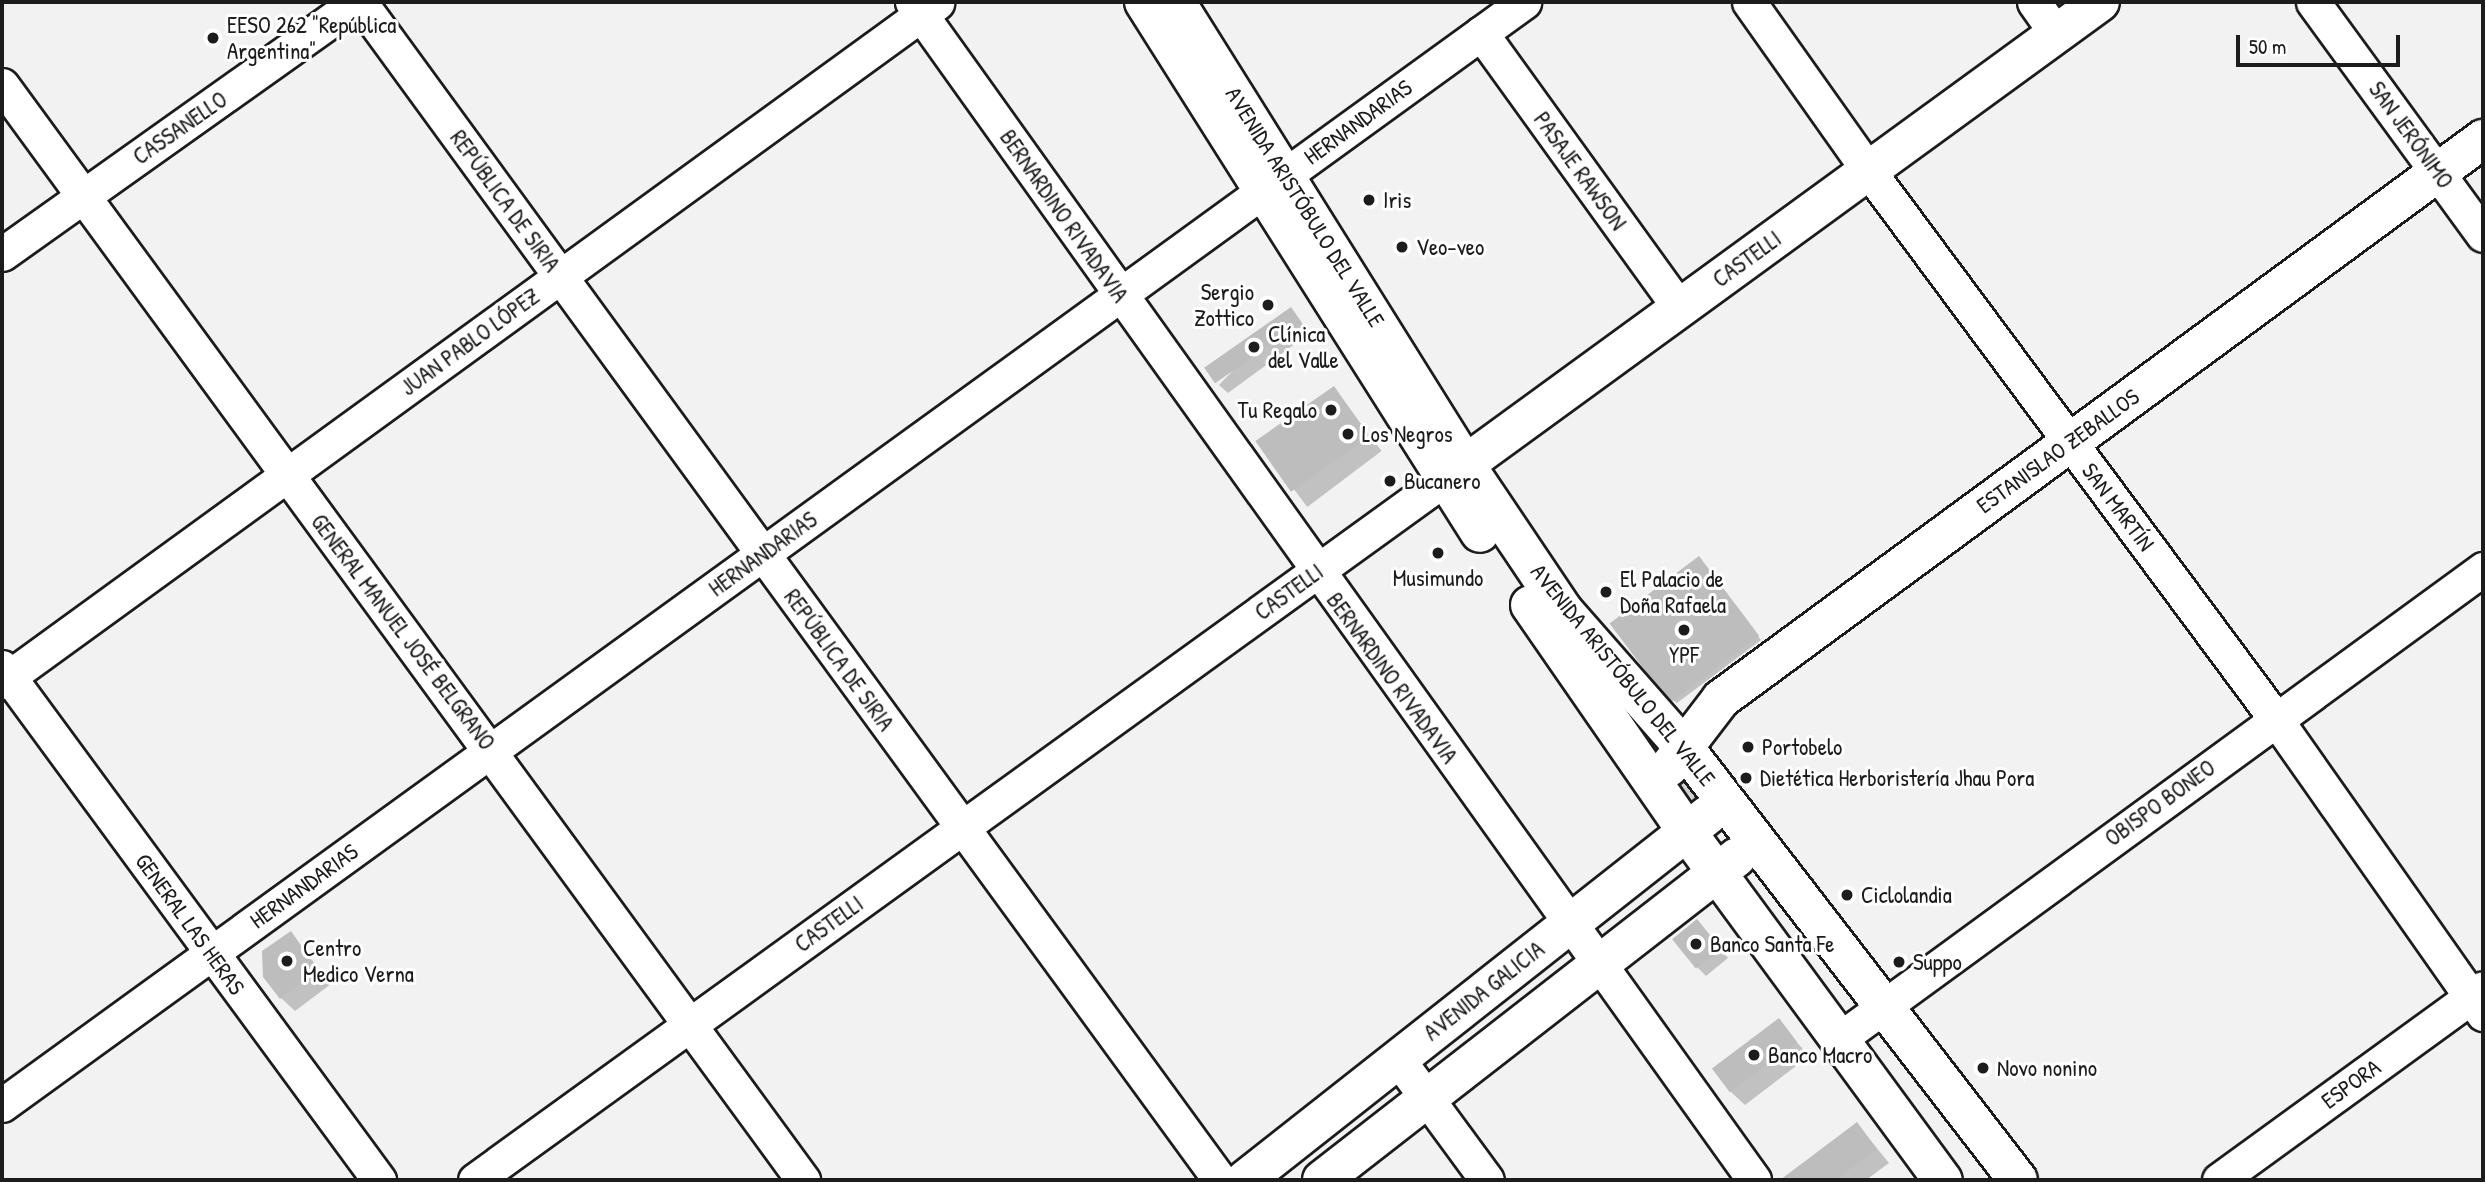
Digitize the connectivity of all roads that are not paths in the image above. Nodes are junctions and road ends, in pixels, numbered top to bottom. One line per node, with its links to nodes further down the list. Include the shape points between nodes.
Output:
1 (359, 2): 17 (street, CASSANELLO); 20 (street, REPÚBLICA DE SIRIA)
2 (1144, 2): 16 (main road, AVENIDA ARISTÓBULO DEL VALLE)
3 (1176, 2): 16 (main road, AVENIDA ARISTÓBULO DEL VALLE)
4 (1524, 2): 10 (street, HERNANDARIAS)
5 (1749, 2): 14 (street, SAN MARTÍN)
6 (2034, 2): 11 (street)
7 (2100, 2): 11 (main road, CASTELLI)
8 (2314, 2): 15 (street, SAN JERÓNIMO)
9 (924, 6): 20 (street, JUAN PABLO LÓPEZ); 21 (street, BERNARDINO RIVADAVIA)
10 (1480, 33): 16 (street, HERNANDARIAS); 22 (street, PASAJE RAWSON)
11 (2056, 33): 14 (main road, CASTELLI)
12 (2, 85): 17 (street, GENERAL MANUEL JOSÉ BELGRANO)
13 (2483, 139): 15 (main road, ESTANISLAO ZEBALLOS)
14 (1868, 170): 22 (main road, CASTELLI); 23 (street, SAN MARTÍN)
15 (2438, 172): 18 (street, SAN JERÓNIMO); 23 (main road, ESTANISLAO ZEBALLOS)
16 (1274, 184): 21 (street, HERNANDARIAS); 24 (main road, AVENIDA ARISTÓBULO DEL VALLE)
17 (83, 197): 19 (street, CASSANELLO); 25 (street, GENERAL MANUEL JOSÉ BELGRANO)
18 (2483, 235)
19 (2, 254)
20 (560, 277): 25 (street, JUAN PABLO LÓPEZ); 26 (street, REPÚBLICA DE SIRIA)
21 (1119, 293): 26 (street, HERNANDARIAS); 28 (street, BERNARDINO RIVADAVIA)
22 (1679, 308): 24 (main road, CASTELLI)
23 (2070, 441): 30 (street, SAN MARTÍN); 32 (main road, ESTANISLAO ZEBALLOS, via 1721,699)
24 (1454, 472): 28 (street, CASTELLI); 32 (main road, AVENIDA ARISTÓBULO DEL VALLE, via 1563,610); 33 (main road, AVENIDA ARISTÓBULO DEL VALLE)
25 (285, 476): 29 (street, JUAN PABLO LÓPEZ); 31 (street, GENERAL MANUEL JOSÉ BELGRANO)
26 (762, 555): 31 (street, HERNANDARIAS); 35 (street, REPÚBLICA DE SIRIA)
27 (2483, 569): 30 (street, OBISPO BONEO)
28 (1315, 572): 35 (street, CASTELLI); 39 (street, BERNARDINO RIVADAVIA)
29 (4, 675): 40 (street, GENERAL LAS HERAS)
30 (2275, 718): 42 (street, SAN MARTÍN); 43 (street, OBISPO BONEO)
31 (491, 750): 40 (street, HERNANDARIAS); 44 (street, GENERAL MANUEL JOSÉ BELGRANO)
32 (1686, 750): 33 (main road, ESTANISLAO ZEBALLOS, via 1671,766); 34 (main road, AVENIDA ARISTÓBULO DEL VALLE)
33 (1648, 775): 36 (main road, AVENIDA ARISTÓBULO DEL VALLE)
34 (1724, 802): 36 (main road, AVENIDA GALICIA); 37 (main road, AVENIDA ARISTÓBULO DEL VALLE)
35 (961, 829): 44 (street, CASTELLI); 52 (street, REPÚBLICA DE SIRIA)
36 (1687, 832): 38 (main road, AVENIDA ARISTÓBULO DEL VALLE); 39 (main road, AVENIDA GALICIA)
37 (1754, 843): 38 (main road); 43 (main road, AVENIDA ARISTÓBULO DEL VALLE)
38 (1717, 872): 41 (main road); 45 (main road, AVENIDA ARISTÓBULO DEL VALLE)
39 (1570, 924): 41 (street, BERNARDINO RIVADAVIA); 46 (main road, AVENIDA GALICIA)
40 (212, 953): 48 (street, HERNANDARIAS); 49 (street, GENERAL LAS HERAS)
41 (1599, 965): 47 (main road); 56 (street, BERNARDINO RIVADAVIA)
42 (2479, 1000): 59 (street, ESPORA)
43 (1881, 1007): 45 (street, OBISPO BONEO); 58 (main road, AVENIDA ARISTÓBULO DEL VALLE)
44 (692, 1024): 50 (street, CASTELLI); 51 (street, GENERAL MANUEL JOSÉ BELGRANO)
45 (1838, 1040): 57 (main road, AVENIDA ARISTÓBULO DEL VALLE)
46 (1398, 1059): 47 (street); 53 (main road, AVENIDA GALICIA)
47 (1426, 1098): 54 (main road); 55 (street)
48 (2, 1105)
49 (379, 1180)
50 (475, 1180)
51 (803, 1180)
52 (1220, 1180)
53 (1245, 1180)
54 (1322, 1180)
55 (1486, 1180)
56 (1754, 1180)
57 (1944, 1180)
58 (2018, 1180)
59 (2219, 1180)

